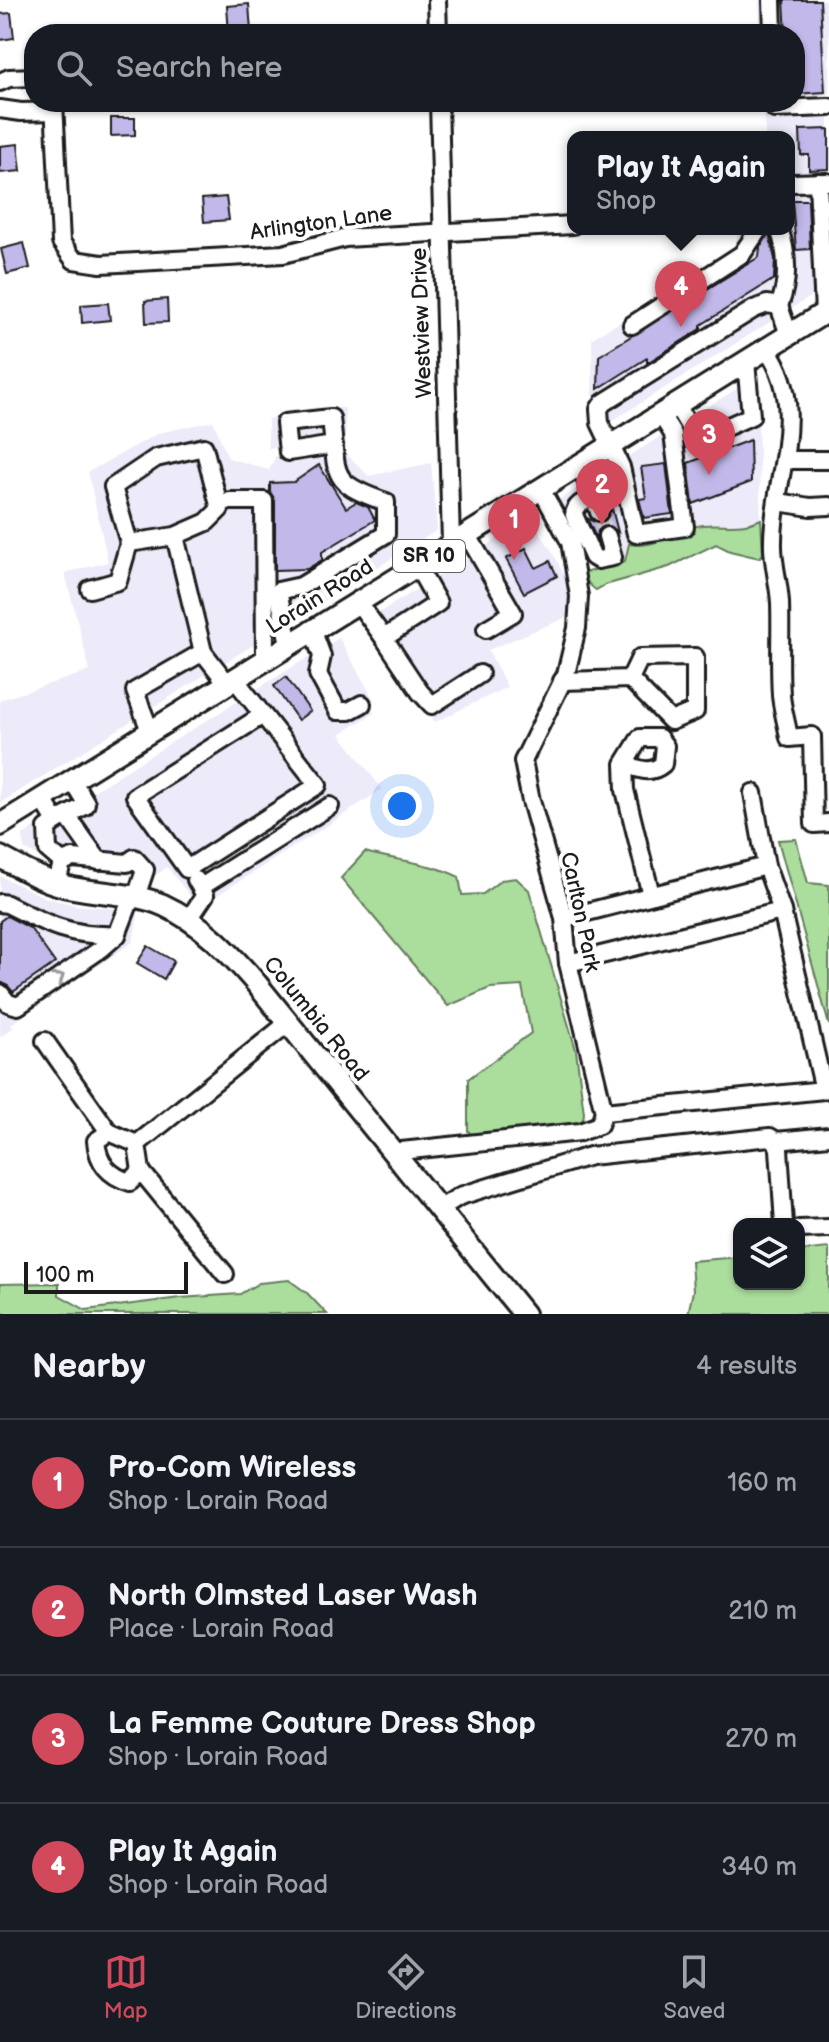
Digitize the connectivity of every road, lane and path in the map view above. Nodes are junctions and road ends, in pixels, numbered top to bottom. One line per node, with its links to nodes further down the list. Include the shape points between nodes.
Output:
1 (437, 0): 3 (street)
2 (772, 0): 4 (street)
3 (438, 24)
4 (773, 24)
5 (829, 107): 6 (street)
6 (805, 108)
7 (0, 109): 8 (street)
8 (24, 111)
9 (54, 112): 14 (street, Arlington Lane, via 61,242 74,260 101,264 283,254 345,238)
10 (439, 112): 14 (street, Westview Drive)
11 (823, 182): 12 (street); 15 (street)
12 (795, 183)
13 (567, 225): 14 (street, Arlington Lane)
14 (440, 232): 36 (street, Westview Drive)
15 (825, 234): 19 (street)
16 (755, 235): 20 (street, via 742,254)
17 (781, 235): 18 (street, via 786,289)
18 (779, 306): 21 (street); 26 (street, via 754,309 603,403 600,423)
19 (826, 312): 21 (main road, Lorain Road / SR 10)
20 (632, 325)
21 (789, 335): 22 (main road, Lorain Road / SR 10)
22 (767, 349): 23 (main road, Lorain Road / SR 10); 27 (street, via 776,362 785,399)
23 (746, 362): 24 (main road, Lorain Road / SR 10); 24 (street, via 751,416 697,440)
24 (669, 411): 26 (main road, Lorain Road / SR 10); 26 (street, via 685,527 636,534)
25 (334, 445): 44 (street, via 338,476 352,490 386,502 386,534 301,586 278,591)
26 (613, 446): 29 (main road, Lorain Road / SR 10)
27 (785, 460): 28 (street); 32 (street)
28 (829, 460)
29 (580, 467): 30 (main road, Lorain Road / SR 10); 35 (street, via 596,504 579,504 574,515 598,560 613,557)
30 (542, 491): 36 (main road, Lorain Road / SR 10); 50 (street, Carlton Park, via 570,542 579,596 577,628)
31 (230, 501): 46 (street, via 264,501)
32 (778, 502): 33 (street); 54 (street, via 773,537 781,697 789,738)
33 (829, 506)
34 (175, 536): 37 (street); 37 (street, via 207,522 220,509 204,447 156,458 113,487); 45 (street)
35 (607, 536)
36 (459, 538): 38 (main road, Lorain Road / SR 10); 42 (street, via 513,613)
37 (129, 543): 39 (street, via 118,581)
38 (416, 564): 40 (main road, Lorain Road / SR 10); 43 (street, via 438,603)
39 (90, 589)
40 (357, 601): 41 (main road, Lorain Road / SR 10); 43 (street)
41 (312, 629): 44 (main road, Lorain Road / SR 10); 51 (street, via 322,656 318,674 338,711)
42 (486, 629)
43 (384, 638): 47 (street, via 432,705)
44 (289, 644): 46 (main road, Lorain Road / SR 10)
45 (203, 652): 49 (street); 53 (street, via 135,691)
46 (265, 659): 49 (main road, Lorain Road / SR 10)
47 (480, 674)
48 (630, 679): 48 (street, via 671,721 695,711 695,657 640,658); 50 (street)
49 (230, 680): 52 (street); 53 (main road, Lorain Road / SR 10)
50 (562, 681): 74 (street, Carlton Park, via 523,761)
51 (362, 704)
52 (263, 715): 67 (street, via 135,796); 67 (street, via 318,785)
53 (150, 731): 56 (main road, Lorain Road / SR 10)
54 (820, 736): 61 (street, via 814,824)
55 (624, 764): 70 (street, via 625,790)
56 (72, 780): 58 (main road, Lorain Road / SR 10); 60 (street, via 86,803)
57 (753, 793): 66 (street)
58 (42, 798): 60 (street); 62 (main road, Lorain Road / SR 10)
59 (330, 806): 69 (street)
60 (62, 819): 64 (street); 65 (street, via 47,828 48,850)
61 (829, 823)
62 (0, 825)
63 (0, 857): 68 (main road, Columbia Road)
64 (99, 861): 65 (street); 71 (street, via 127,863 134,858 145,870)
65 (62, 862): 68 (street)
66 (766, 866): 70 (street); 73 (street)
67 (187, 869): 69 (street)
68 (57, 884): 71 (main road, Columbia Road)
69 (201, 887): 75 (street, via 205,895)
70 (651, 895): 74 (street)
71 (134, 896): 75 (main road, Columbia Road); 76 (street)
72 (0, 903): 76 (street, via 54,928)
73 (782, 911): 77 (street); 81 (street, via 824,1090)
74 (564, 918): 77 (street, Carlton Park)
75 (189, 919): 79 (main road, Columbia Road, via 228,951)
76 (117, 935): 78 (street, one-way to 76, via 18,1006)
77 (568, 963): 81 (street, Carlton Park)
78 (0, 993)
79 (288, 1023): 85 (street); 86 (main road, Columbia Road)
80 (45, 1041): 82 (street)
81 (604, 1112): 86 (street, via 599,1125 580,1132)
82 (109, 1132): 85 (street); 87 (street, via 96,1141 97,1157 114,1178 130,1182)
83 (829, 1136): 84 (street)
84 (776, 1141): 88 (street, via 762,1138 590,1156 460,1196); 89 (street)
85 (137, 1144): 87 (street)
86 (392, 1152): 88 (main road, Columbia Road)
87 (141, 1171): 92 (street)
88 (439, 1209): 93 (main road, Columbia Road)
89 (784, 1218)
90 (829, 1228): 91 (street)
91 (805, 1229)
92 (225, 1274)
93 (524, 1314)

